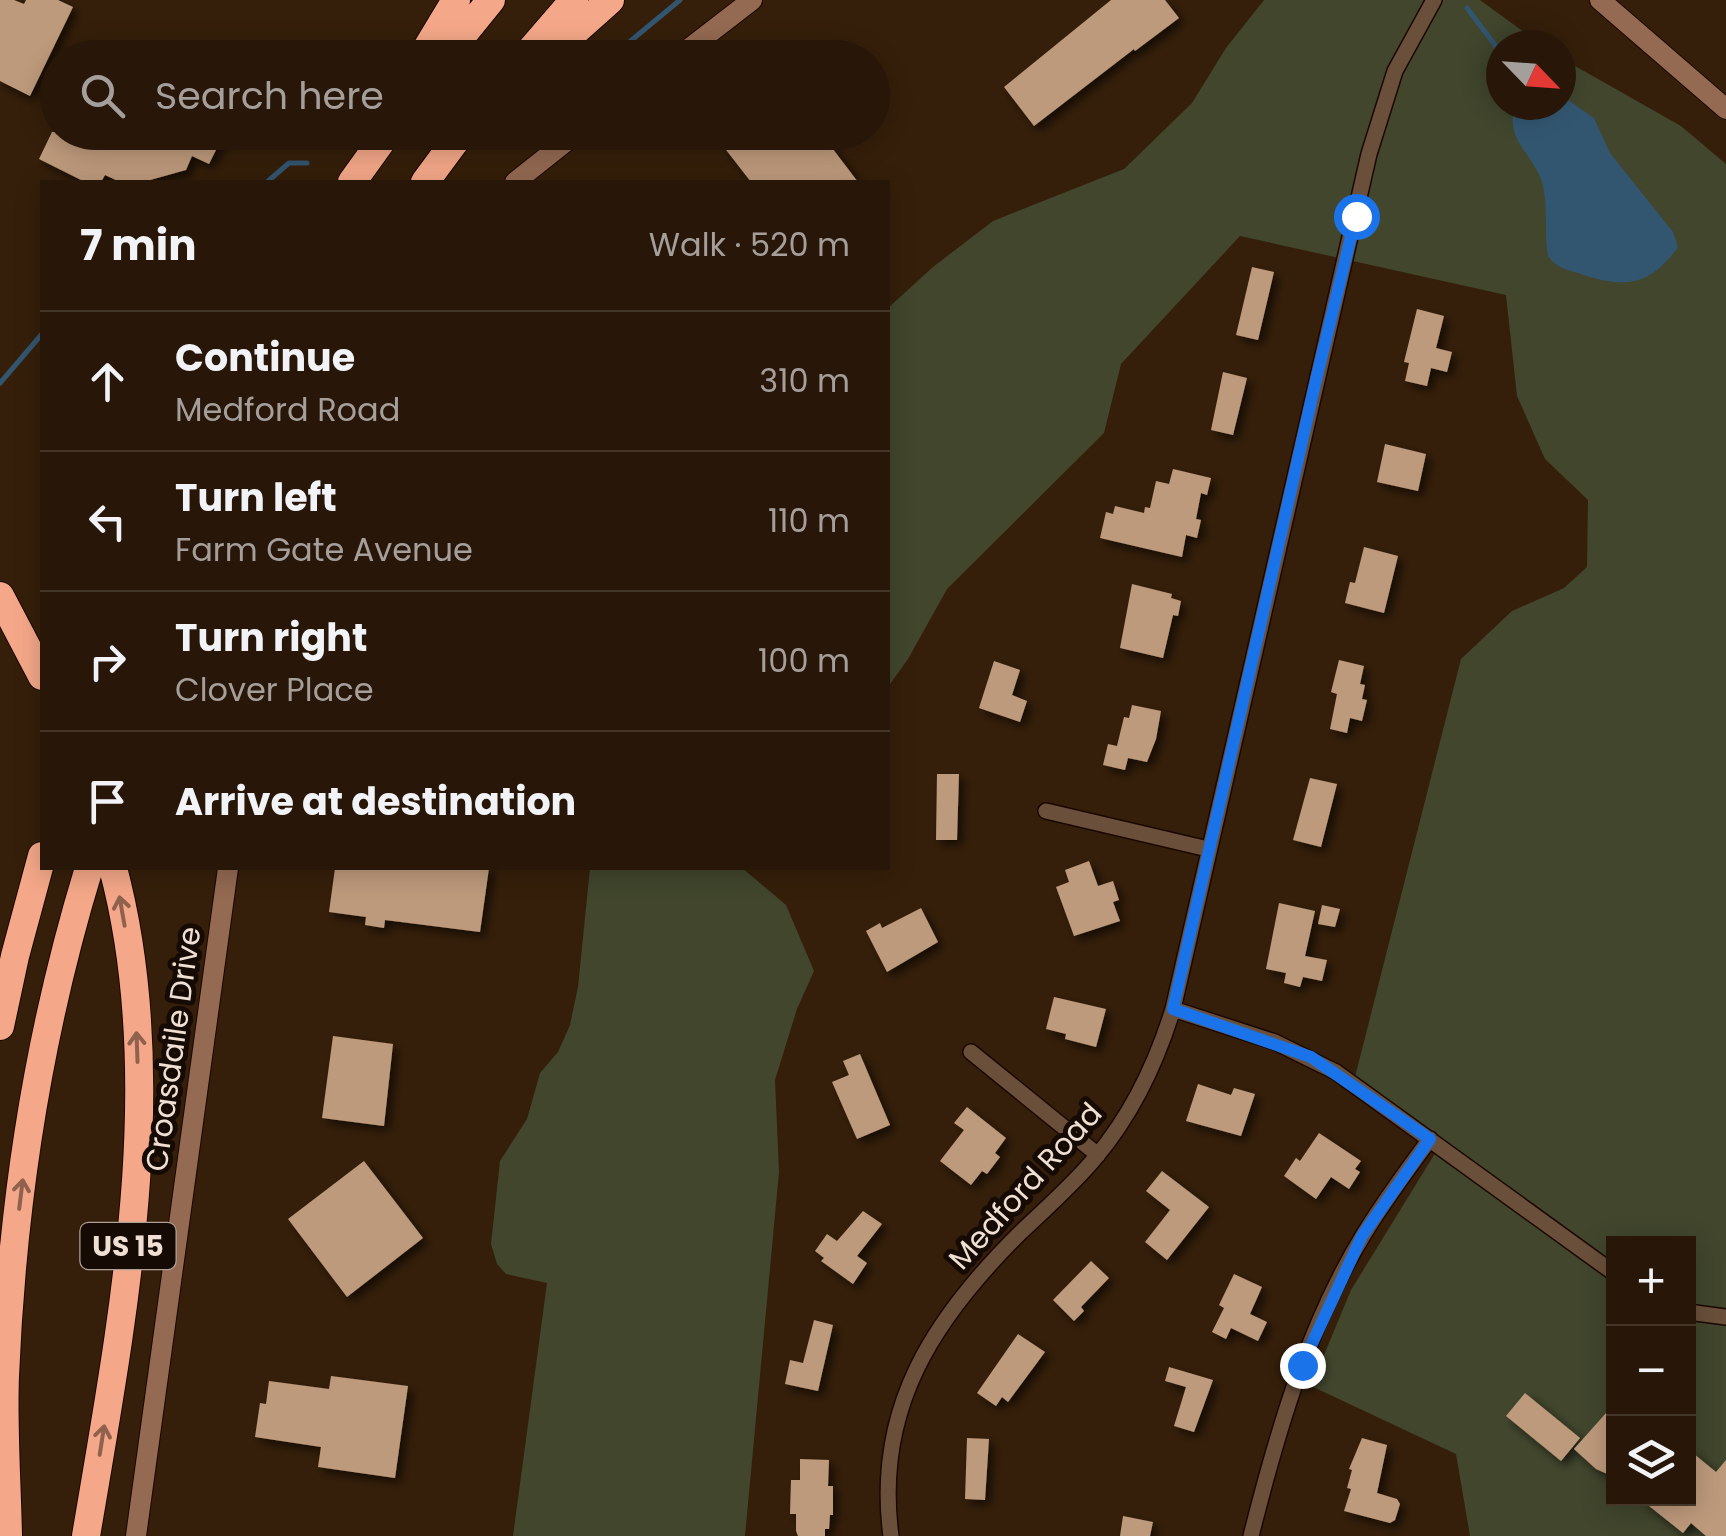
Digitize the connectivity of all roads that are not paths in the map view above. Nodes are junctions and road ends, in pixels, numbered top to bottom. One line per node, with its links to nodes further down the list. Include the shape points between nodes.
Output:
1 (456, 0): 8 (highway)
2 (491, 0): 9 (highway)
3 (574, 0): 10 (highway)
4 (610, 0): 11 (highway)
5 (752, 0): 12 (street)
6 (1434, 0): 25 (street, Medford Road, via 1395,71 1369,154)
7 (1600, 0): 13 (street)
8 (433, 40)
9 (459, 40)
10 (540, 40)
11 (565, 40)
12 (700, 40)
13 (1726, 109)
14 (369, 150): 18 (highway)
15 (375, 150): 19 (highway)
16 (449, 150): 20 (highway)
17 (555, 150): 21 (street)
18 (353, 180)
19 (353, 180)
20 (427, 180)
21 (518, 180)
22 (0, 596): 23 (highway)
23 (40, 672)
24 (1046, 811): 25 (street)
25 (1208, 848): 30 (street, Medford Road)
26 (40, 863): 31 (highway)
27 (88, 870): 38 (highway, one-way to 27, via 5,1380 12,1268 39,1080)
28 (114, 870): 39 (highway, US 15, one-way to 28, via 110,1394 136,1156 138,1046)
29 (228, 870): 40 (street, Croasdaile Drive)
30 (1173, 1009): 33 (street, via 1311,1057); 34 (street, Medford Road, via 1149,1076)
31 (0, 1026)
32 (972, 1052): 34 (street)
33 (1430, 1139): 35 (street); 42 (street, via 1362,1236 1332,1298 1297,1380)
34 (1098, 1155): 41 (street, Medford Road, via 1018,1235 931,1338 894,1434)
35 (1606, 1267)
36 (1696, 1313): 37 (street)
37 (1726, 1317)
38 (8, 1536)
39 (86, 1536)
40 (136, 1536)
41 (890, 1536)
42 (1250, 1536)

